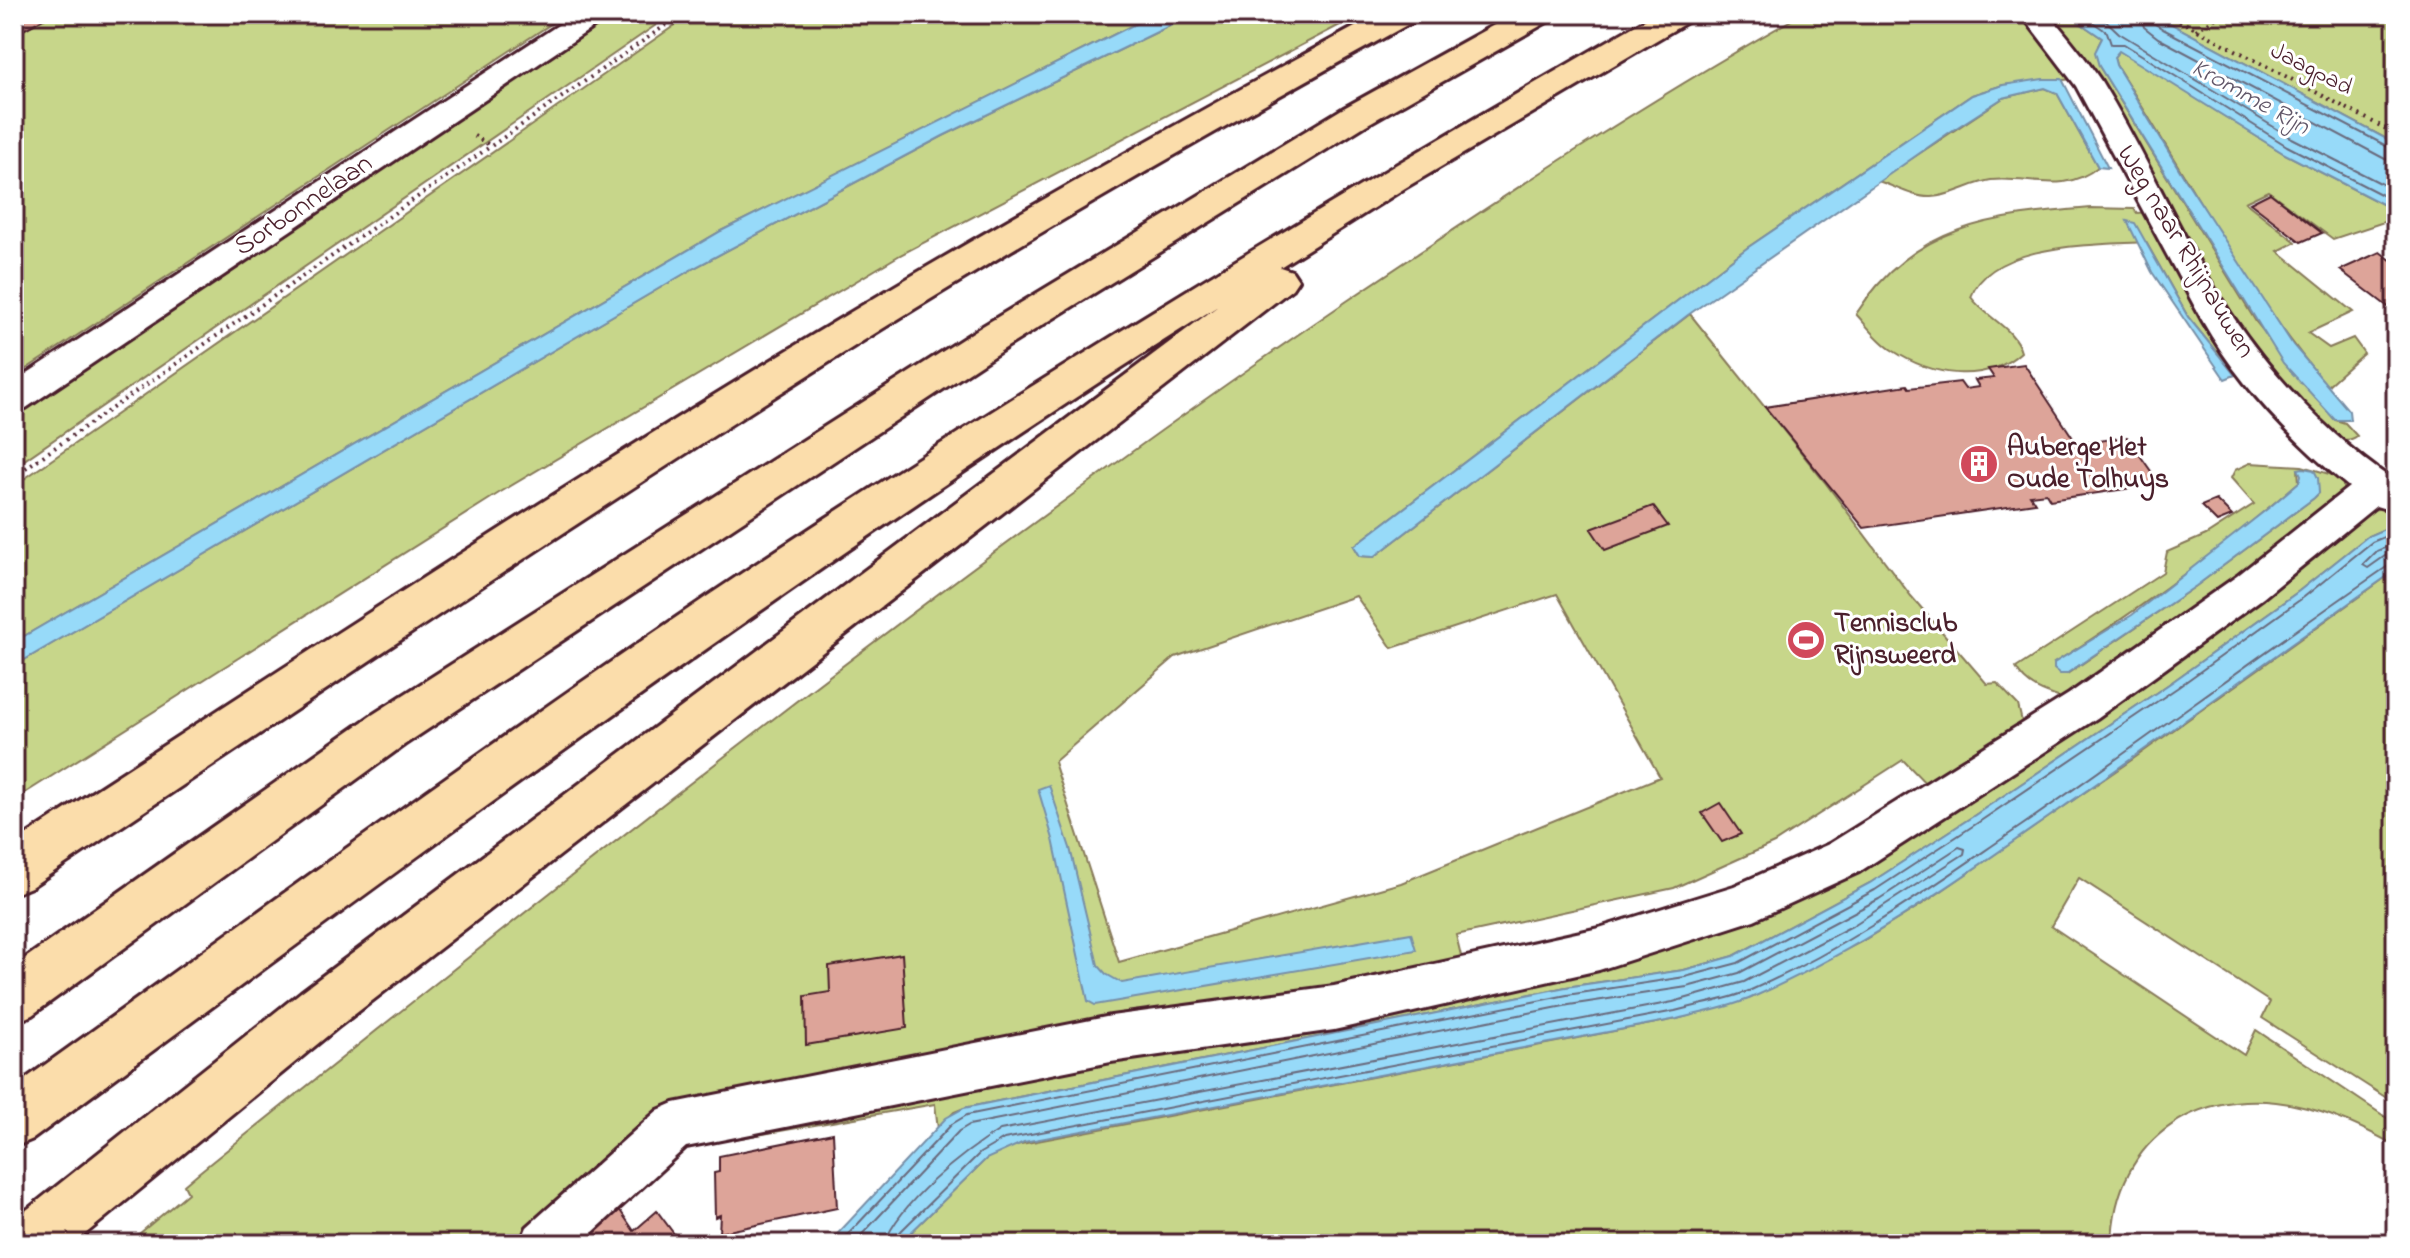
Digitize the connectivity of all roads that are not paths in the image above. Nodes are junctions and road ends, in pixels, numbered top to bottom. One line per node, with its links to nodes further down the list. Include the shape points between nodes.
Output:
1 (594, 14): 7 (street, Sorbonnelaan)
2 (1403, 14): 9 (highway, via 926,283 519,538)
3 (1538, 14): 10 (highway, via 1354,117 994,337 388,730)
4 (1678, 14): 6 (highway)
5 (2035, 14): 8 (street, Weg naar Rhijnauwen, via 2088,83 2218,320 2243,355 2318,438)
6 (1488, 122): 11 (highway, via 1085,371 792,563 472,787); 12 (highway, via 546,835)
7 (14, 399)
8 (2385, 494): 13 (street, via 2083,706 1844,858 1739,905 1599,949 1334,1008 1111,1039 674,1126)
9 (14, 871)
10 (14, 997)
11 (14, 1120)
12 (41, 1234)
13 (544, 1244)

